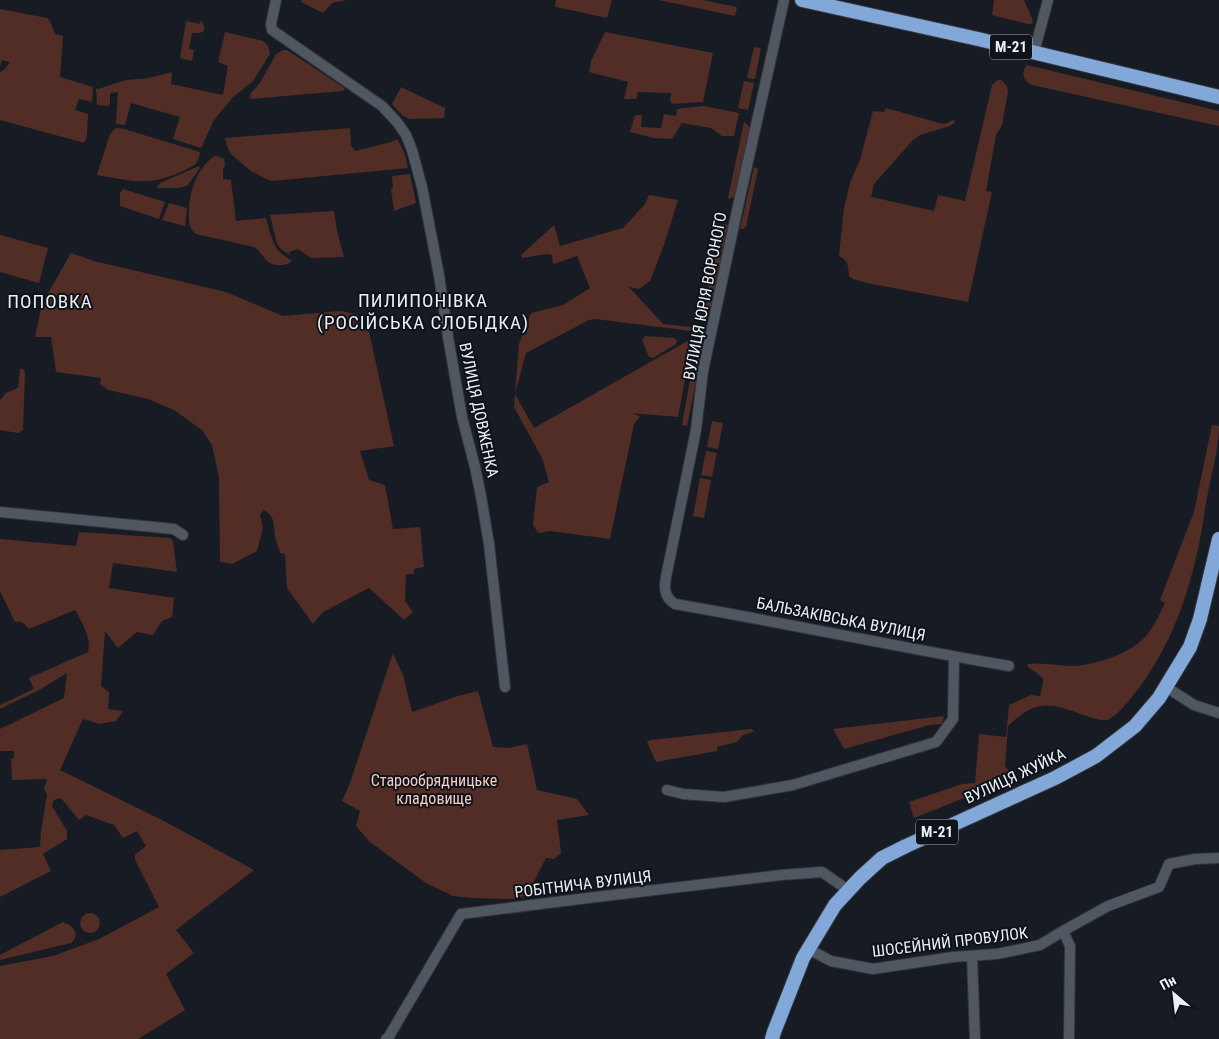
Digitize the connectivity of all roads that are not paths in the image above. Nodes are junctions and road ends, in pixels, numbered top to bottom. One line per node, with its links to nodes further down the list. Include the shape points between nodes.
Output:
1 (276, 0): 15 (street, ВУЛИЦЯ ДОВЖЕНКА, via 272,30 382,106 406,134 412,150 439,275 462,417 476,467 490,544)
2 (784, 0): 12 (street, ВУЛИЦЯ ЮРІЯ ВОРОНОГО, via 703,371 696,430 665,586)
3 (802, 0): 8 (highway, М-21)
4 (831, 0): 6 (highway, М-21)
5 (1048, 0): 6 (street)
6 (1036, 45): 7 (highway, М-21)
7 (1219, 88)
8 (1219, 97)
9 (0, 512): 10 (street, via 174,530)
10 (183, 535)
11 (1219, 539): 16 (highway, ВУЛИЦЯ ЖУЙКА / М-21, via 1190,647)
12 (668, 598): 13 (street, БАЛЬЗАКІВСЬКА ВУЛИЦЯ, via 675,604)
13 (954, 657): 14 (street, БАЛЬЗАКІВСЬКА ВУЛИЦЯ); 18 (street, via 953,719 936,742 793,785 724,797)
14 (1009, 666)
15 (505, 687)
16 (1166, 687): 17 (street, via 1194,705); 20 (highway, ВУЛИЦЯ ЖУЙКА / М-21, via 1135,726 1096,756 882,858)
17 (1219, 713)
18 (667, 790)
19 (1219, 858): 21 (street, ШОСЕЙНИЙ ПРОВУЛОК, via 1195,858 1169,864 1160,887 1108,906)
20 (848, 890): 22 (highway, ВУЛИЦЯ ЖУЙКА / М-21); 24 (street, РОБІТНИЧА ВУЛИЦЯ, via 822,872 461,914)
21 (1064, 930): 23 (street, ШОСЕЙНИЙ ПРОВУЛОК, via 1040,945); 27 (street, via 1070,946)
22 (808, 949): 23 (street, ШОСЕЙНИЙ ПРОВУЛОК, via 830,961 873,969); 25 (highway, ВУЛИЦЯ ЖУЙКА / М-21)
23 (972, 956): 26 (street)
24 (386, 1039)
25 (772, 1039)
26 (975, 1039)
27 (1069, 1039)

